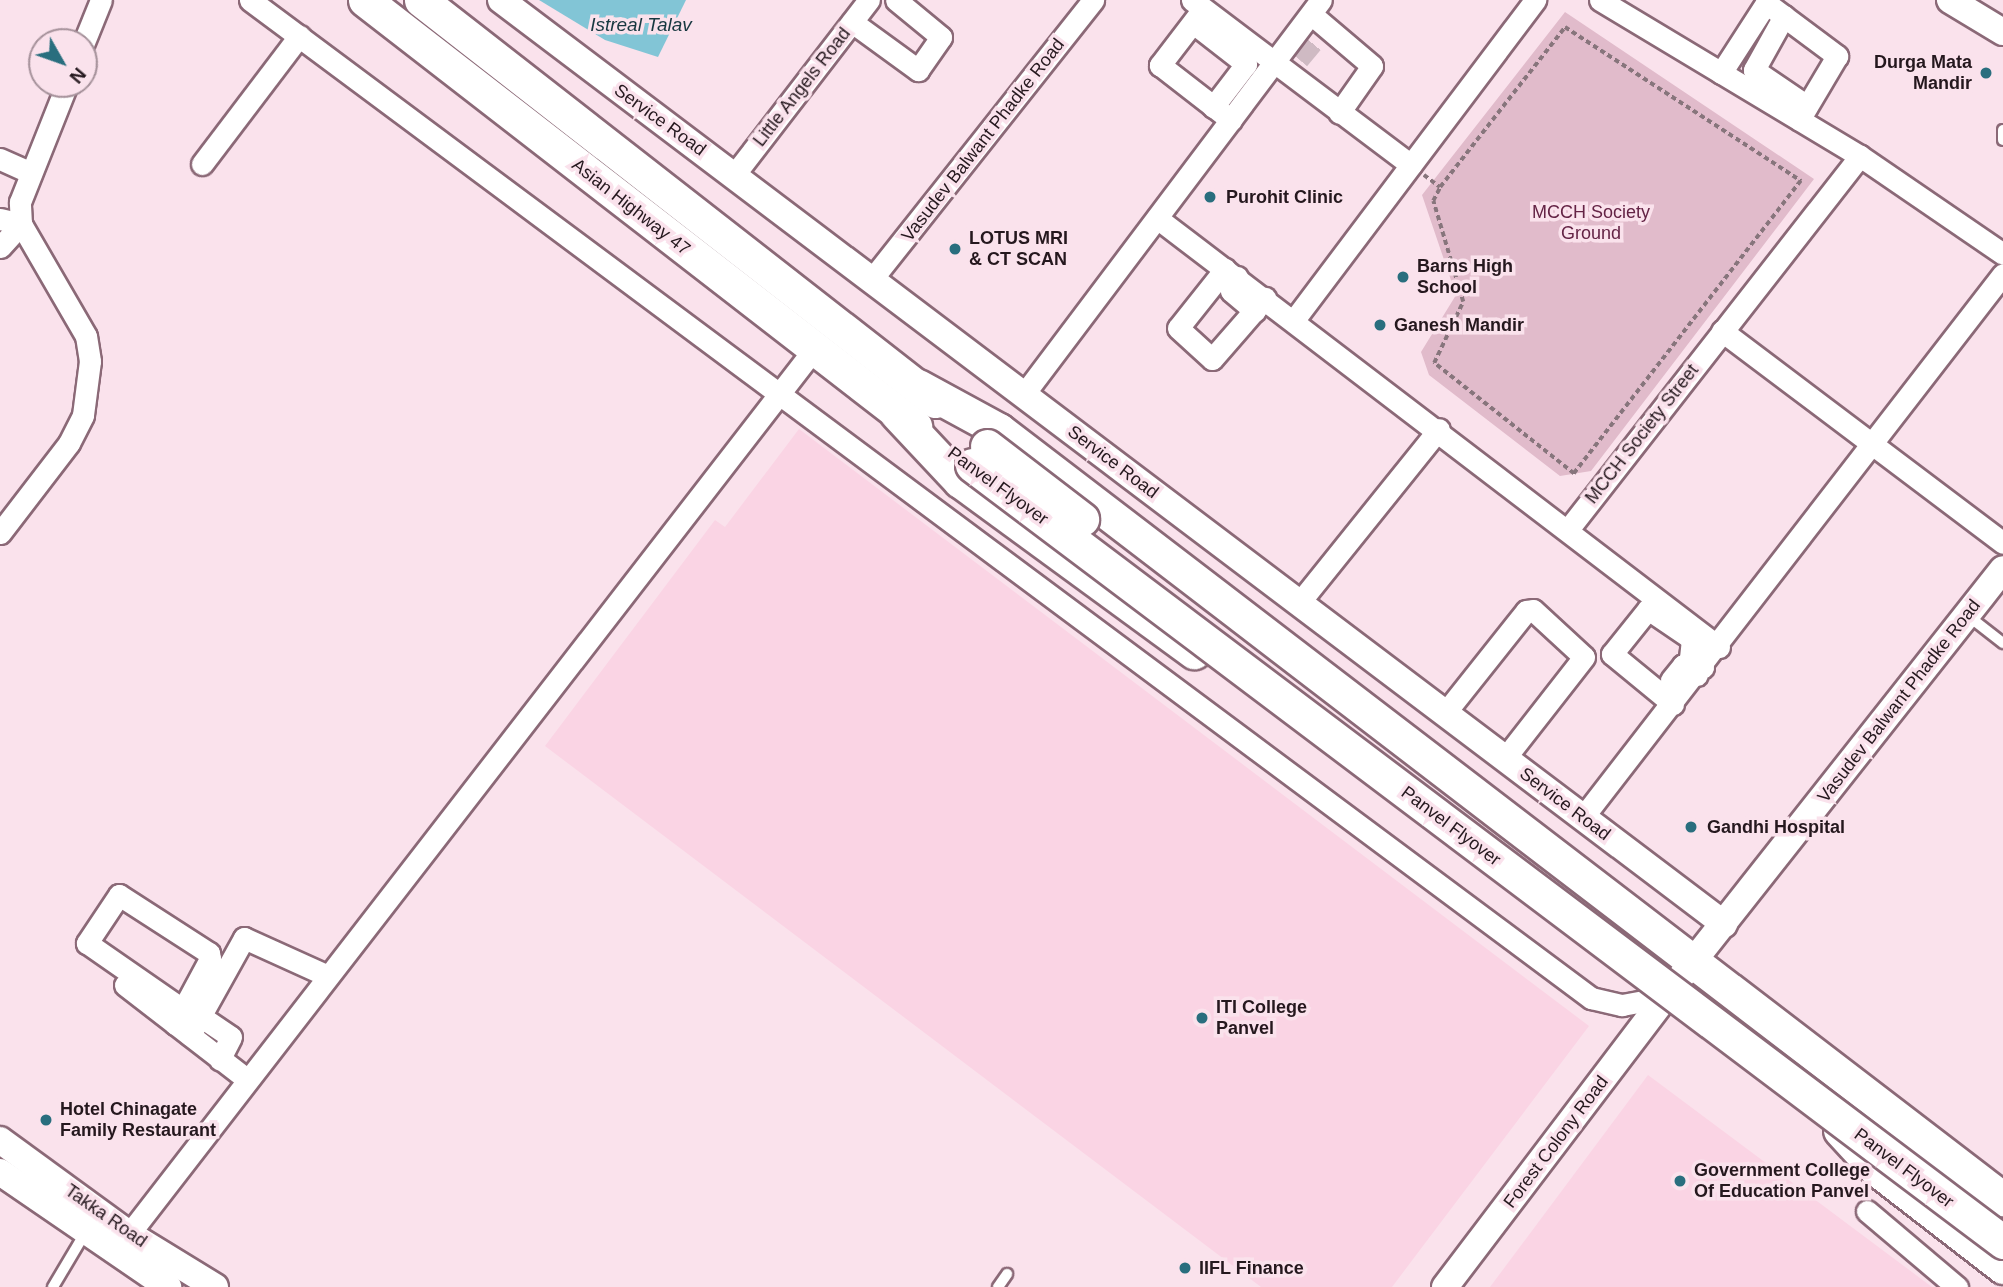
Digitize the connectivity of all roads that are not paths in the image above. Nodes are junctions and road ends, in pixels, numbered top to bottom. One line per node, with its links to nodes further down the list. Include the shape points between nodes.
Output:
1 (101, 0): 17 (street)
2 (250, 0): 20 (street)
3 (365, 0): 47 (highway, Asian Highway 47)
4 (501, 0): 36 (street, Service Road)
5 (869, 0): 16 (street, Little Angels Road)
6 (895, 0): 16 (street, via 941,37 918,70)
7 (1093, 0): 43 (street, Vasudev Balwant Phadke Road)
8 (1535, 0): 34 (street)
9 (1600, 0): 22 (street)
10 (1767, 2): 14 (street); 19 (street)
11 (1959, 3): 18 (street)
12 (429, 6): 48 (highway, Asian Highway 47)
13 (1199, 13): 21 (street); 25 (street, via 1160,65)
14 (1784, 16): 19 (street); 27 (street, via 1837,56)
15 (1318, 21): 21 (street); 26 (street, via 1373,70)
16 (852, 22): 36 (street, Little Angels Road)
17 (90, 28)
18 (2002, 30)
19 (1759, 34): 22 (street); 23 (street, via 1753,65)
20 (299, 36): 33 (street); 49 (street)
21 (1279, 67): 25 (street); 26 (street); 28 (street)
22 (1721, 73): 23 (street)
23 (1771, 93): 27 (street)
24 (61, 98): 35 (street)
25 (1213, 107): 28 (street)
26 (1339, 113): 34 (street)
27 (1803, 113): 31 (street)
28 (1231, 120): 37 (street)
29 (2003, 130): 30 (lane)
30 (2003, 140)
31 (1860, 156): 40 (street); 46 (street, MCCH Society Street)
32 (0, 159): 35 (street)
33 (202, 164)
34 (1411, 165): 45 (street)
35 (31, 173): 38 (street)
36 (734, 175): 43 (street, Service Road)
37 (1157, 218): 41 (street); 50 (street)
38 (10, 221): 39 (street); 56 (street, via 76,313 90,361 83,415 69,443)
39 (0, 247)
40 (2003, 254)
41 (1231, 273): 44 (street); 44 (street, via 1179,333 1218,359)
42 (2003, 274): 53 (street)
43 (872, 279): 50 (street, Service Road)
44 (1260, 304): 45 (street)
45 (1294, 320): 52 (street)
46 (1722, 331): 53 (street); 55 (street, MCCH Society Street)
47 (814, 349): 49 (street); 51 (highway, Asian Highway 47)
48 (918, 386): 54 (highway, Panvel Flyover); 71 (highway, via 999,430)
49 (778, 394): 72 (street); 73 (street, via 1591,998 1622,1005)
50 (1024, 394): 59 (street, Service Road)
51 (897, 414): 54 (highway, Panvel Flyover); 73 (highway, via 960,481)
52 (1439, 429): 55 (street); 59 (street)
53 (1872, 449): 57 (street); 63 (street)
54 (980, 456): 80 (highway, Panvel Flyover, bridge, via 1844,1108); 82 (highway, Panvel Flyover, bridge)
55 (1570, 527): 60 (street)
56 (0, 533)
57 (2003, 543)
58 (2000, 581): 61 (street, Vasudev Balwant Phadke Road)
59 (1299, 603): 67 (street, Service Road)
60 (1660, 606): 63 (street); 64 (street, via 1692,639 1690,658); 66 (street, via 1648,609 1612,654)
61 (1967, 615): 62 (lane); 70 (street, Vasudev Balwant Phadke Road)
62 (2003, 643)
63 (1719, 647): 64 (street)
64 (1700, 671): 65 (street, via 1683,665); 66 (street)
65 (1671, 680)
66 (1673, 704): 69 (street)
67 (1445, 713): 68 (street, Service Road); 68 (street, via 1526,611 1533,610 1584,657)
68 (1504, 758): 69 (street, Service Road)
69 (1583, 817): 70 (street, Service Road)
70 (1724, 924): 71 (street, Vasudev Balwant Phadke Road)
71 (1693, 964): 73 (street, Vasudev Balwant Phadke Road); 78 (highway)
72 (328, 976): 74 (street, via 244,938); 75 (street)
73 (1665, 997): 84 (highway, via 1854,1141 1874,1168); 90 (street, Forest Colony Road)
74 (187, 1021): 74 (street, via 80,946 125,894 209,953); 75 (street, via 220,1059)
75 (248, 1080): 83 (street)
76 (0, 1140): 83 (street, Takka Road)
77 (0, 1172): 81 (street, Takka Road)
78 (2003, 1199)
79 (1867, 1211): 91 (street)
80 (2003, 1221)
81 (85, 1233): 83 (street, Takka Road); 86 (lane)
82 (2003, 1242)
83 (121, 1244): 87 (street, Takka Road); 88 (street, Takka Road)
84 (2003, 1267)
85 (1007, 1274): 89 (lane)
86 (53, 1287)
87 (168, 1287)
88 (215, 1287)
89 (998, 1287)
90 (1445, 1287)
91 (1957, 1287)

